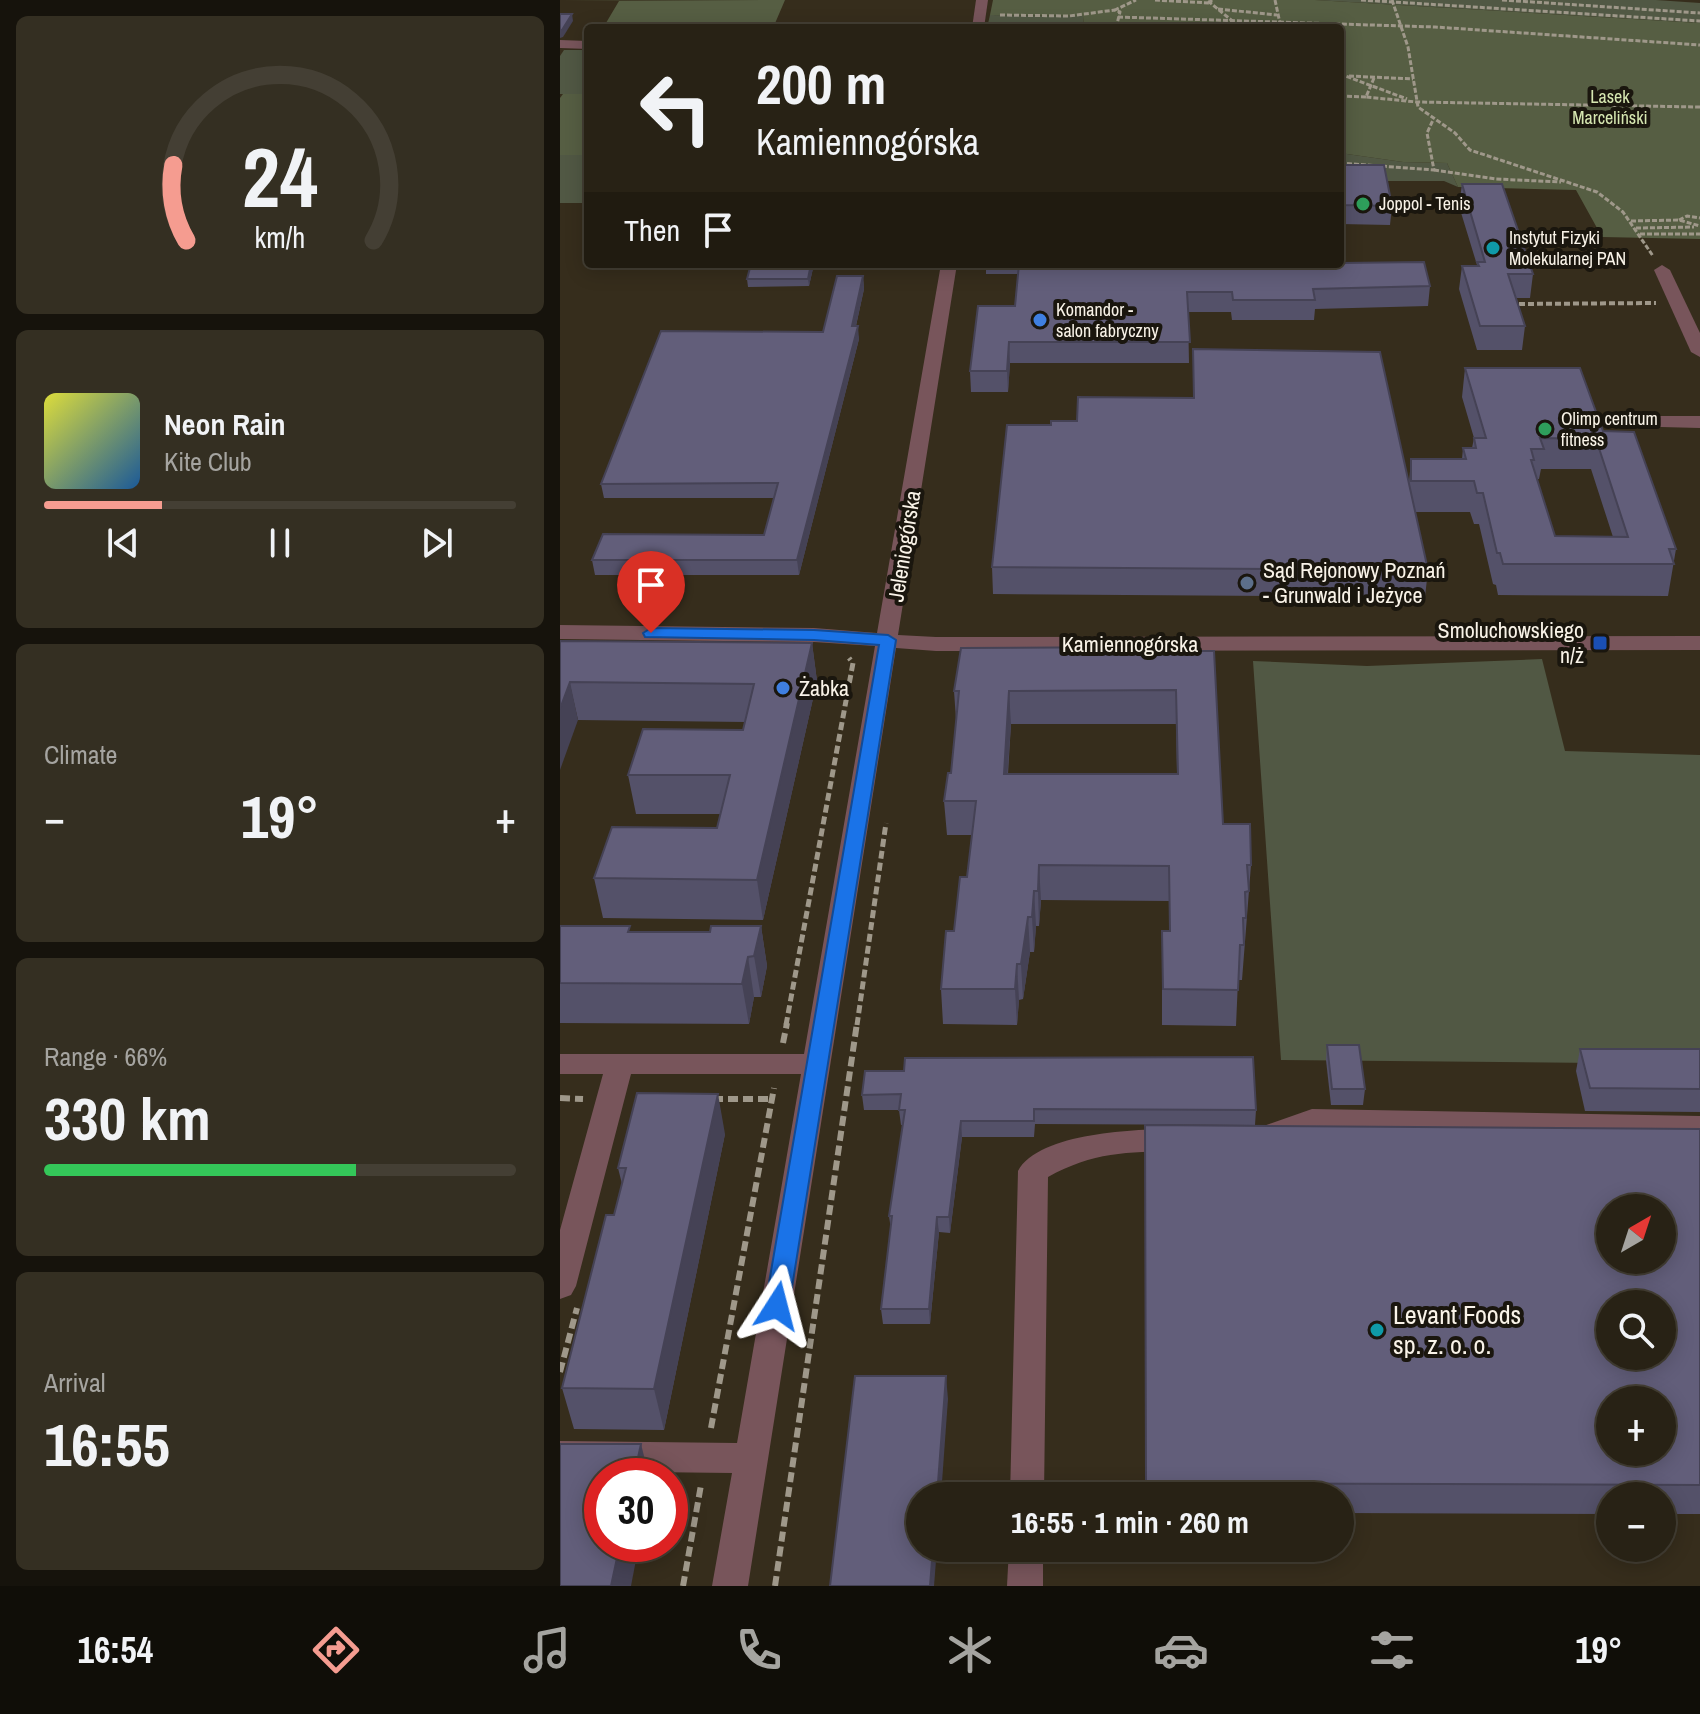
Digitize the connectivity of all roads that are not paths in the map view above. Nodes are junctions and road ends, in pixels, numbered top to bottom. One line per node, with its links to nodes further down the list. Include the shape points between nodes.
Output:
1 (982, 0): 2 (street)
2 (978, 22)
3 (560, 44): 4 (street)
4 (584, 45)
5 (948, 268): 11 (street, Jeleniogórska)
6 (1662, 270): 7 (street)
7 (1700, 352)
8 (1629, 422): 9 (street)
9 (1700, 422)
10 (560, 632): 11 (street, Kamiennogórska)
11 (888, 640): 12 (street, Kamiennogórska); 15 (street, Jeleniogórska)
12 (1700, 643)
13 (560, 1064): 14 (street)
14 (620, 1064): 15 (street); 19 (street)
15 (817, 1064): 21 (street, Jeleniogórska)
16 (1700, 1127): 18 (street, via 1312,1120)
17 (1198, 1140): 22 (street, via 1104,1141 1067,1151 1033,1171)
18 (1244, 1140)
19 (560, 1286)
20 (560, 1456): 21 (street)
21 (752, 1458): 24 (street, Jeleniogórska)
22 (1027, 1482)
23 (1026, 1562): 25 (street)
24 (730, 1586)
25 (1025, 1586)

